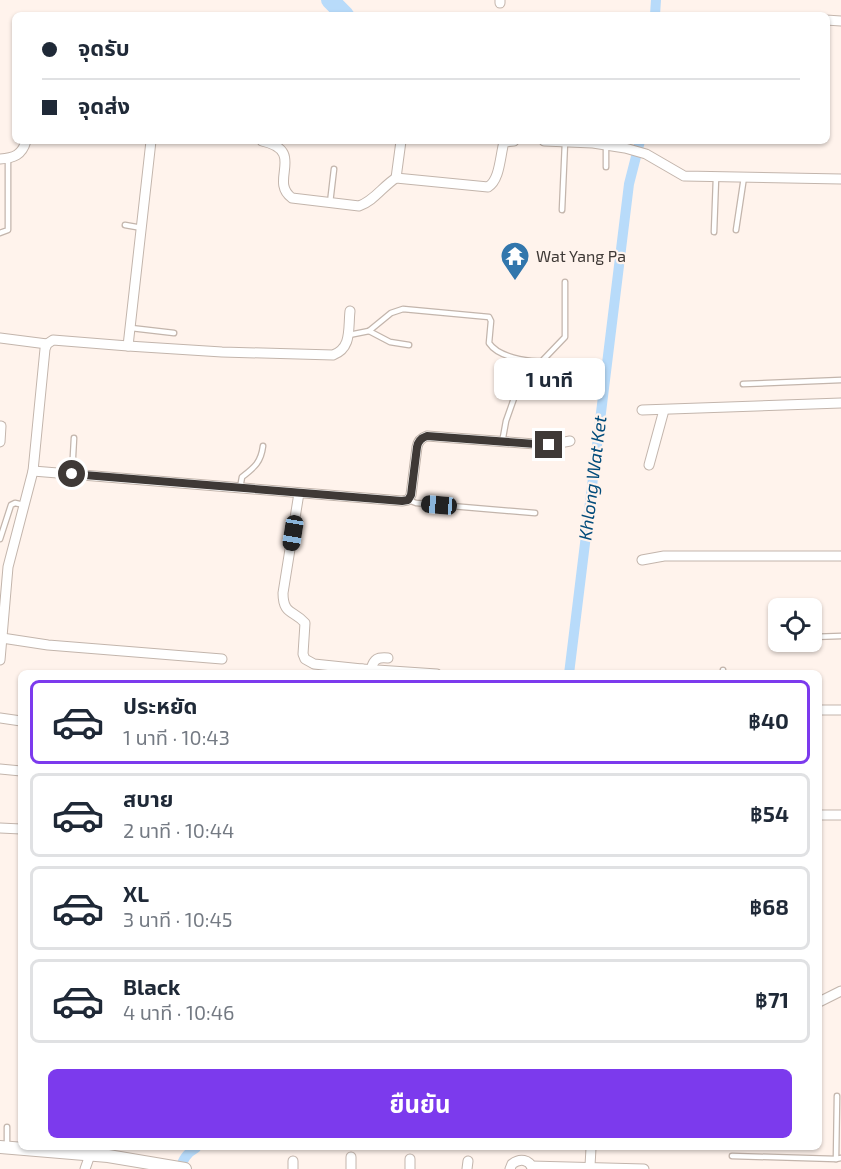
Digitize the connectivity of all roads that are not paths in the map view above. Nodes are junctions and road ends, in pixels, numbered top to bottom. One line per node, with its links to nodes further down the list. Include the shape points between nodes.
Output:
1 (25, 144): 9 (street, via 21,153)
2 (152, 144): 19 (street)
3 (272, 144): 16 (street, via 278,146 286,158 283,186 288,195)
4 (401, 144): 14 (street)
5 (506, 144): 14 (street, via 495,179 488,187)
6 (565, 144): 17 (lane)
7 (602, 144): 8 (street)
8 (606, 145): 10 (lane); 12 (street, via 645,154 684,176)
9 (4, 159): 22 (lane, via 8,230)
10 (606, 167)
11 (334, 169): 16 (lane)
12 (717, 177): 13 (street); 21 (lane)
13 (744, 177): 15 (street); 20 (lane)
14 (396, 178): 16 (street, via 364,205)
15 (841, 179)
16 (330, 203)
17 (562, 210)
18 (125, 225): 19 (lane)
19 (142, 228): 25 (street)
20 (736, 230)
21 (714, 232)
22 (0, 233)
23 (566, 282): 26 (lane, via 564,341 542,361 514,357 493,348 489,343 489,317 403,309 391,313)
24 (350, 311): 28 (street)
25 (130, 328): 27 (lane); 32 (street)
26 (369, 331): 28 (lane); 31 (lane, via 390,342)
27 (174, 333)
28 (348, 335): 32 (street, via 344,349 333,355)
29 (0, 338): 30 (street)
30 (47, 344): 32 (street, via 53,340); 46 (street)
31 (409, 345)
32 (128, 346)
33 (841, 380): 34 (lane)
34 (743, 384)
35 (518, 387): 43 (lane)
36 (841, 403): 38 (street)
37 (642, 410): 38 (street)
38 (664, 410): 45 (street)
39 (1, 426): 42 (street)
40 (74, 438): 47 (lane)
41 (570, 441): 43 (street, via 549,445)
42 (0, 442)
43 (502, 443): 50 (street, via 423,438 418,442)
44 (262, 446): 48 (lane, via 259,462 242,477)
45 (649, 465)
46 (33, 471): 47 (street); 51 (street)
47 (72, 474): 48 (street)
48 (240, 488): 49 (street)
49 (300, 493): 50 (street); 63 (street, via 283,603 305,623 305,660)
50 (408, 500): 52 (lane)
51 (24, 505): 53 (lane, via 11,505); 56 (street)
52 (535, 513)
53 (0, 539)
54 (841, 556): 55 (street, via 664,556)
55 (642, 561)
56 (4, 567): 59 (street)
57 (841, 636): 58 (lane)
58 (822, 637)
59 (2, 639): 60 (street); 62 (street)
60 (222, 658)
61 (388, 658): 64 (street, via 377,658)
62 (0, 660)
63 (335, 670): 64 (street)
64 (365, 670)
65 (822, 710): 66 (street)
66 (841, 710)
67 (0, 718): 68 (street)
68 (18, 721)
69 (0, 769): 70 (street)
70 (18, 771)
71 (822, 815): 72 (street)
72 (841, 815)
73 (0, 828): 74 (street)
74 (18, 829)
75 (841, 990): 76 (street)
76 (822, 1000)
77 (837, 1096): 88 (lane)
78 (7, 1127): 79 (lane)
79 (3, 1147): 80 (street)
80 (18, 1148)
81 (36, 1150): 84 (street)
82 (591, 1150): 89 (street)
83 (109, 1152): 84 (street); 92 (street)
84 (90, 1155): 91 (street)
85 (732, 1156): 88 (lane)
86 (351, 1157): 93 (street)
87 (410, 1159): 94 (street)
88 (838, 1159)
89 (590, 1166): 90 (street); 96 (street)
90 (532, 1167): 95 (street, via 522,1160)
91 (86, 1169)
92 (185, 1169)
93 (351, 1169)
94 (410, 1169)
95 (510, 1169)
96 (644, 1169)

